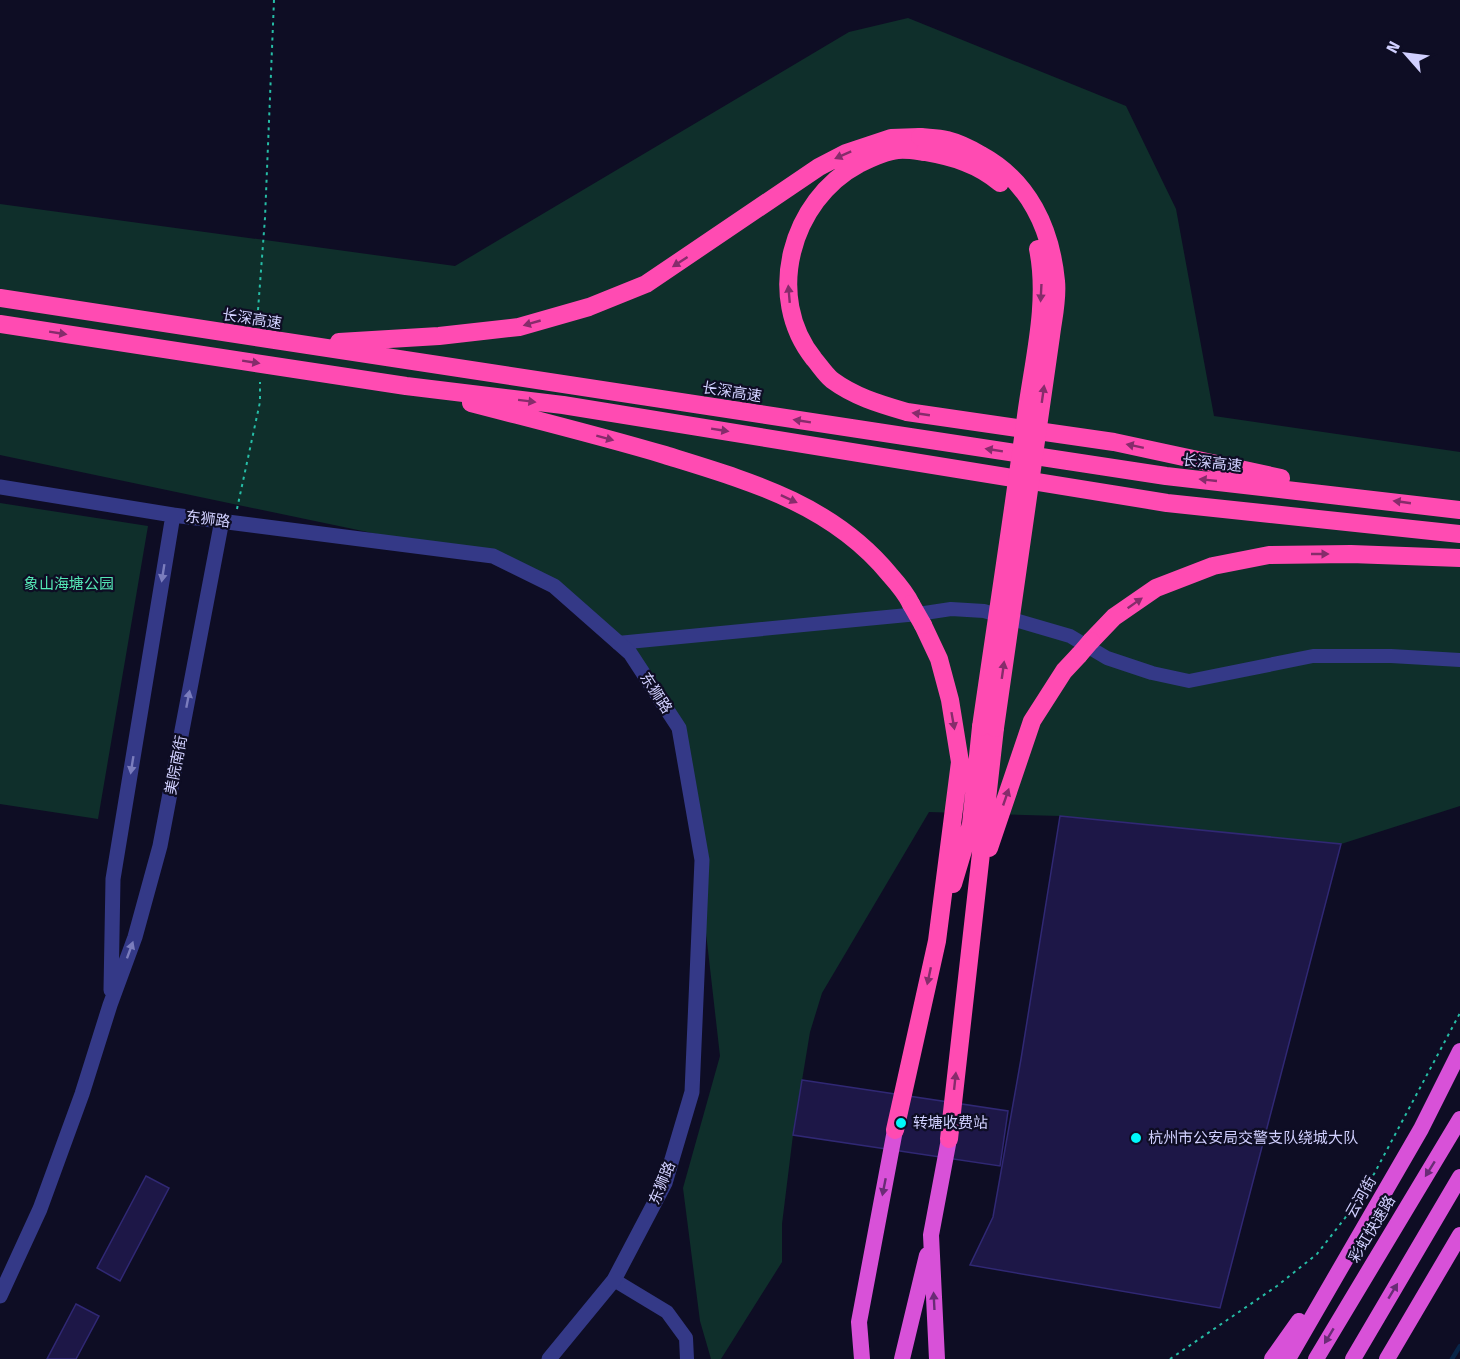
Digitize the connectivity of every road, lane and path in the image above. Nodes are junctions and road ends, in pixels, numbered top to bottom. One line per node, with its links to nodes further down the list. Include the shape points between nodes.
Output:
1 (274, 0): 4 (path)
2 (922, 144): 6 (highway, one-way to 6, via 891,138 846,153 819,167 646,284 589,307 519,327); 10 (highway, one-way to 2, via 1114,442 907,412 852,393 830,378 806,349 788,293 790,260 800,227 818,196 846,171 871,158); 18 (highway, bridge, via 949,140 994,162 1022,187 1048,237 1056,282 1051,336)
3 (0, 298): 6 (highway, 长深高速)
4 (258, 310)
5 (0, 324): 8 (highway, one-way to 8)
6 (301, 344): 10 (highway, 长深高速, one-way to 6, via 1166,476)
7 (260, 382): 13 (path, via 260,402)
8 (406, 386): 14 (highway, one-way to 14, via 563,405 1167,503); 20 (highway, one-way to 20, bridge, via 611,440 761,486 837,525 873,555 907,596 923,625 939,659 950,700 960,762)
9 (0, 487): 12 (street, 东狮路)
10 (1377, 499): 11 (highway, 长深高速, one-way to 10)
11 (1460, 510)
12 (173, 515): 13 (street, 东狮路); 21 (street, 美院南街, one-way to 21, via 113,879)
13 (228, 521): 16 (street, 东狮路, via 493,556 554,586); 21 (street, 美院南街, one-way to 13, via 135,937 160,846)
14 (1460, 534)
15 (1460, 558): 19 (highway, one-way to 15, bridge, via 1032,721 1064,671 1114,617 1156,588 1213,566 1269,555)
16 (618, 643): 17 (street, via 951,609 984,611 1070,636 1107,658 1189,681 1313,656); 31 (street, 东狮路, via 630,653 679,728 702,860 692,1092 665,1183)
17 (1460, 660)
18 (988, 727): 19 (highway); 20 (highway, via 970,824)
19 (975, 893): 26 (highway, one-way to 19)
20 (937, 941): 25 (highway, one-way to 25)
21 (110, 1005): 32 (street, 美院南街, via 40,1209)
22 (1460, 1013): 38 (path, via 1374,1174 1317,1254)
23 (1460, 1051): 30 (highway, 云河街, via 1421,1129)
24 (1460, 1119): 41 (highway, 彩虹快速路, one-way to 41)
25 (896, 1130): 35 (highway, one-way to 35, via 859,1322)
26 (949, 1139): 28 (highway)
27 (1460, 1177): 42 (highway, one-way to 27)
28 (931, 1235): 36 (highway); 37 (highway, one-way to 28)
29 (1460, 1235): 43 (highway)
30 (1351, 1250): 39 (highway); 40 (highway, 云河街)
31 (614, 1280): 33 (street, 东狮路); 34 (street, via 667,1312 686,1338)
32 (0, 1296)
33 (549, 1359)
34 (687, 1359)
35 (862, 1359)
36 (902, 1359)
37 (938, 1359)
38 (1170, 1359)
39 (1272, 1359)
40 (1288, 1359)
41 (1316, 1359)
42 (1353, 1359)
43 (1387, 1359)

